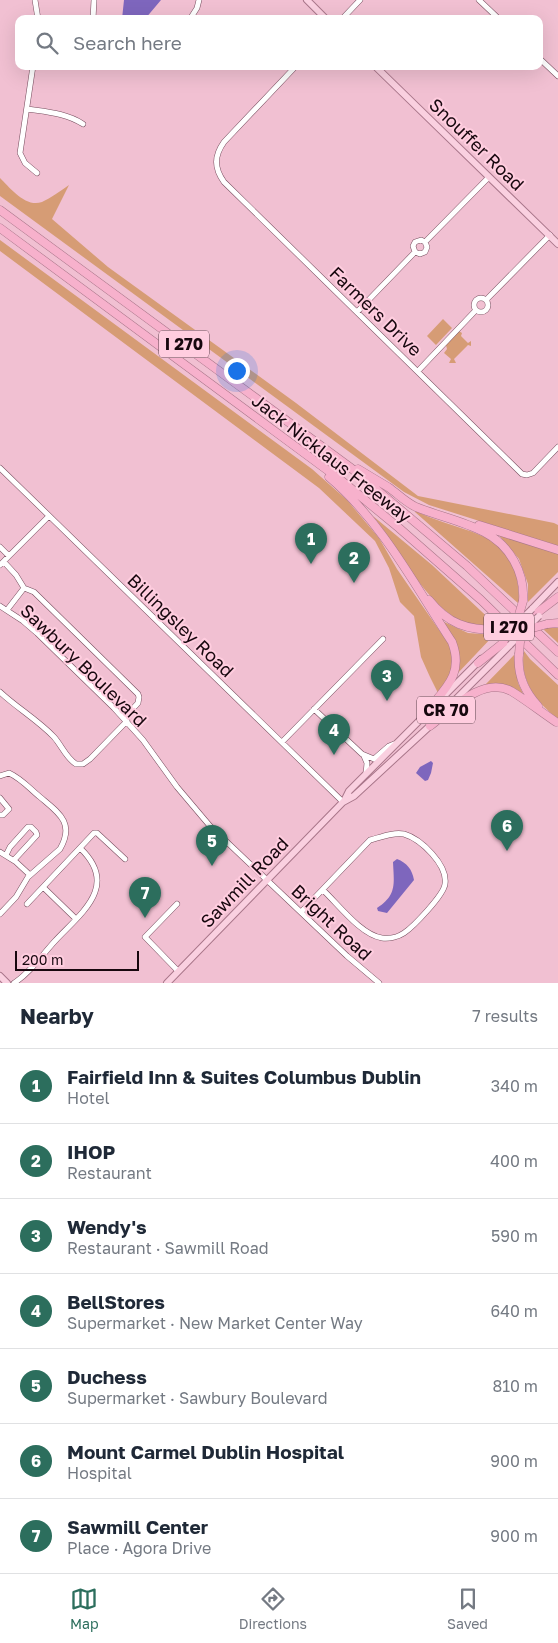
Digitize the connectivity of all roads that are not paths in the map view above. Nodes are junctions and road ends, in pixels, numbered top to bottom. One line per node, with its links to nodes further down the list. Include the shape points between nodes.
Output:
1 (34, 0): 7 (street)
2 (94, 0): 8 (street)
3 (200, 0): 9 (street)
4 (307, 0): 10 (main road)
5 (360, 0): 11 (street)
6 (480, 0): 12 (street)
7 (37, 15)
8 (93, 15)
9 (193, 15)
10 (322, 15)
11 (346, 15)
12 (495, 15)
13 (543, 62): 17 (street)
14 (32, 70): 18 (street)
15 (292, 70): 30 (street, Farmers Drive, via 224,142 218,150 217,169 224,182)
16 (379, 70): 21 (main road, Snouffer Road)
17 (558, 76)
18 (27, 109): 19 (street, via 57,113); 20 (street, via 20,153 25,163)
19 (83, 124)
20 (37, 173)
21 (489, 176): 24 (main road, Snouffer Road); 25 (street)
22 (0, 210): 34 (highway, Jack Nicklaus Freeway / I 270)
23 (0, 228): 32 (highway, Jack Nicklaus Freeway / I 270)
24 (550, 236): 26 (main road, Snouffer Road); 28 (street)
25 (425, 242): 27 (street, via 425,252); 27 (street, via 415,242)
26 (558, 244)
27 (415, 252): 30 (street)
28 (486, 300): 29 (street, via 486,310); 29 (street, via 476,300)
29 (476, 310): 31 (street)
30 (357, 312): 31 (street, Farmers Drive)
31 (418, 371): 33 (street, Farmers Drive, via 527,476)
32 (276, 432): 42 (highway, via 360,507); 58 (highway, Jack Nicklaus Freeway / I 270, via 400,528)
33 (558, 447)
34 (329, 452): 36 (highway, via 414,506); 56 (highway, Jack Nicklaus Freeway / I 270, via 467,566)
35 (0, 468): 37 (street, Billingsley Road)
36 (435, 514): 39 (highway, via 453,516); 51 (highway, bridge, via 485,532 506,549 521,573 524,587)
37 (48, 516): 40 (street); 65 (street, Billingsley Road)
38 (0, 547): 40 (street)
39 (558, 550)
40 (9, 556): 41 (street)
41 (2, 564): 44 (street, via 16,575)
42 (404, 566): 51 (highway, bridge, via 442,614 465,627 497,630); 61 (highway, via 456,653 455,673)
43 (558, 582): 48 (main road, Sawmill Road / CR 70)
44 (24, 588): 47 (street); 62 (street, via 34,592 138,694 138,703)
45 (558, 598): 48 (highway)
46 (0, 606): 47 (street, Sawbury Boulevard)
47 (7, 610): 62 (street, Sawbury Boulevard, via 37,633)
48 (536, 610): 49 (highway, bridge); 51 (main road, Sawmill Road / CR 70, bridge); 52 (main road, Sawmill Road / CR 70, bridge)
49 (529, 619): 51 (highway, bridge); 52 (highway, bridge)
50 (558, 623): 52 (highway, bridge)
51 (517, 624): 53 (highway, bridge); 55 (main road, Sawmill Road / CR 70, bridge)
52 (524, 631): 53 (highway, bridge); 55 (main road, Sawmill Road / CR 70, bridge); 63 (highway, bridge, via 519,654 523,685 530,698)
53 (513, 635): 55 (highway, bridge)
54 (384, 639): 60 (street)
55 (506, 644): 57 (highway); 64 (main road, Sawmill Road / CR 70)
56 (558, 652)
57 (478, 662): 61 (main road, Sawmill Road / CR 70)
58 (558, 675)
59 (0, 692): 62 (street, via 54,737 76,764 90,759)
60 (314, 709): 65 (street); 67 (street)
61 (423, 716): 66 (main road, Sawmill Road / CR 70)
62 (125, 720): 79 (street, Sawbury Boulevard, via 203,818)
63 (557, 723): 64 (highway, via 510,691 492,687 476,691)
64 (430, 726): 71 (main road, Sawmill Road / CR 70)
65 (282, 742): 71 (street, Billingsley Road)
66 (397, 743): 67 (street, via 374,759); 68 (main road, Sawmill Road / CR 70)
67 (364, 756): 68 (street)
68 (366, 774): 71 (main road, Sawmill Road / CR 70, via 349,791)
69 (0, 776): 78 (street, via 12,774 25,783 58,811 67,829 64,843 56,854)
70 (0, 798): 72 (street, via 9,809)
71 (344, 802): 79 (main road, Sawmill Road / CR 70)
72 (0, 815)
73 (80, 848): 76 (street, via 97,833); 80 (street); 86 (street, via 94,866 97,881 94,897)
74 (0, 852): 75 (street)
75 (6, 855): 77 (street); 77 (street, via 31,827 37,836)
76 (125, 859)
77 (14, 860): 78 (street)
78 (30, 875): 85 (street)
79 (266, 880): 84 (street, Bright Road); 87 (main road, Sawmill Road / CR 70)
80 (43, 887): 82 (street); 86 (street)
81 (324, 890): 81 (street, via 363,929 381,938 390,938 404,933 443,892 446,876 438,861 414,838 396,834 370,840); 84 (street)
82 (27, 904)
83 (177, 904): 87 (street, via 145,937)
84 (301, 912): 92 (street, Bright Road)
85 (0, 914)
86 (76, 919): 90 (street)
87 (178, 971): 91 (main road, Sawmill Road / CR 70)
88 (0, 976): 89 (main road)
89 (7, 983)
90 (14, 983)
91 (167, 983)
92 (379, 983)

